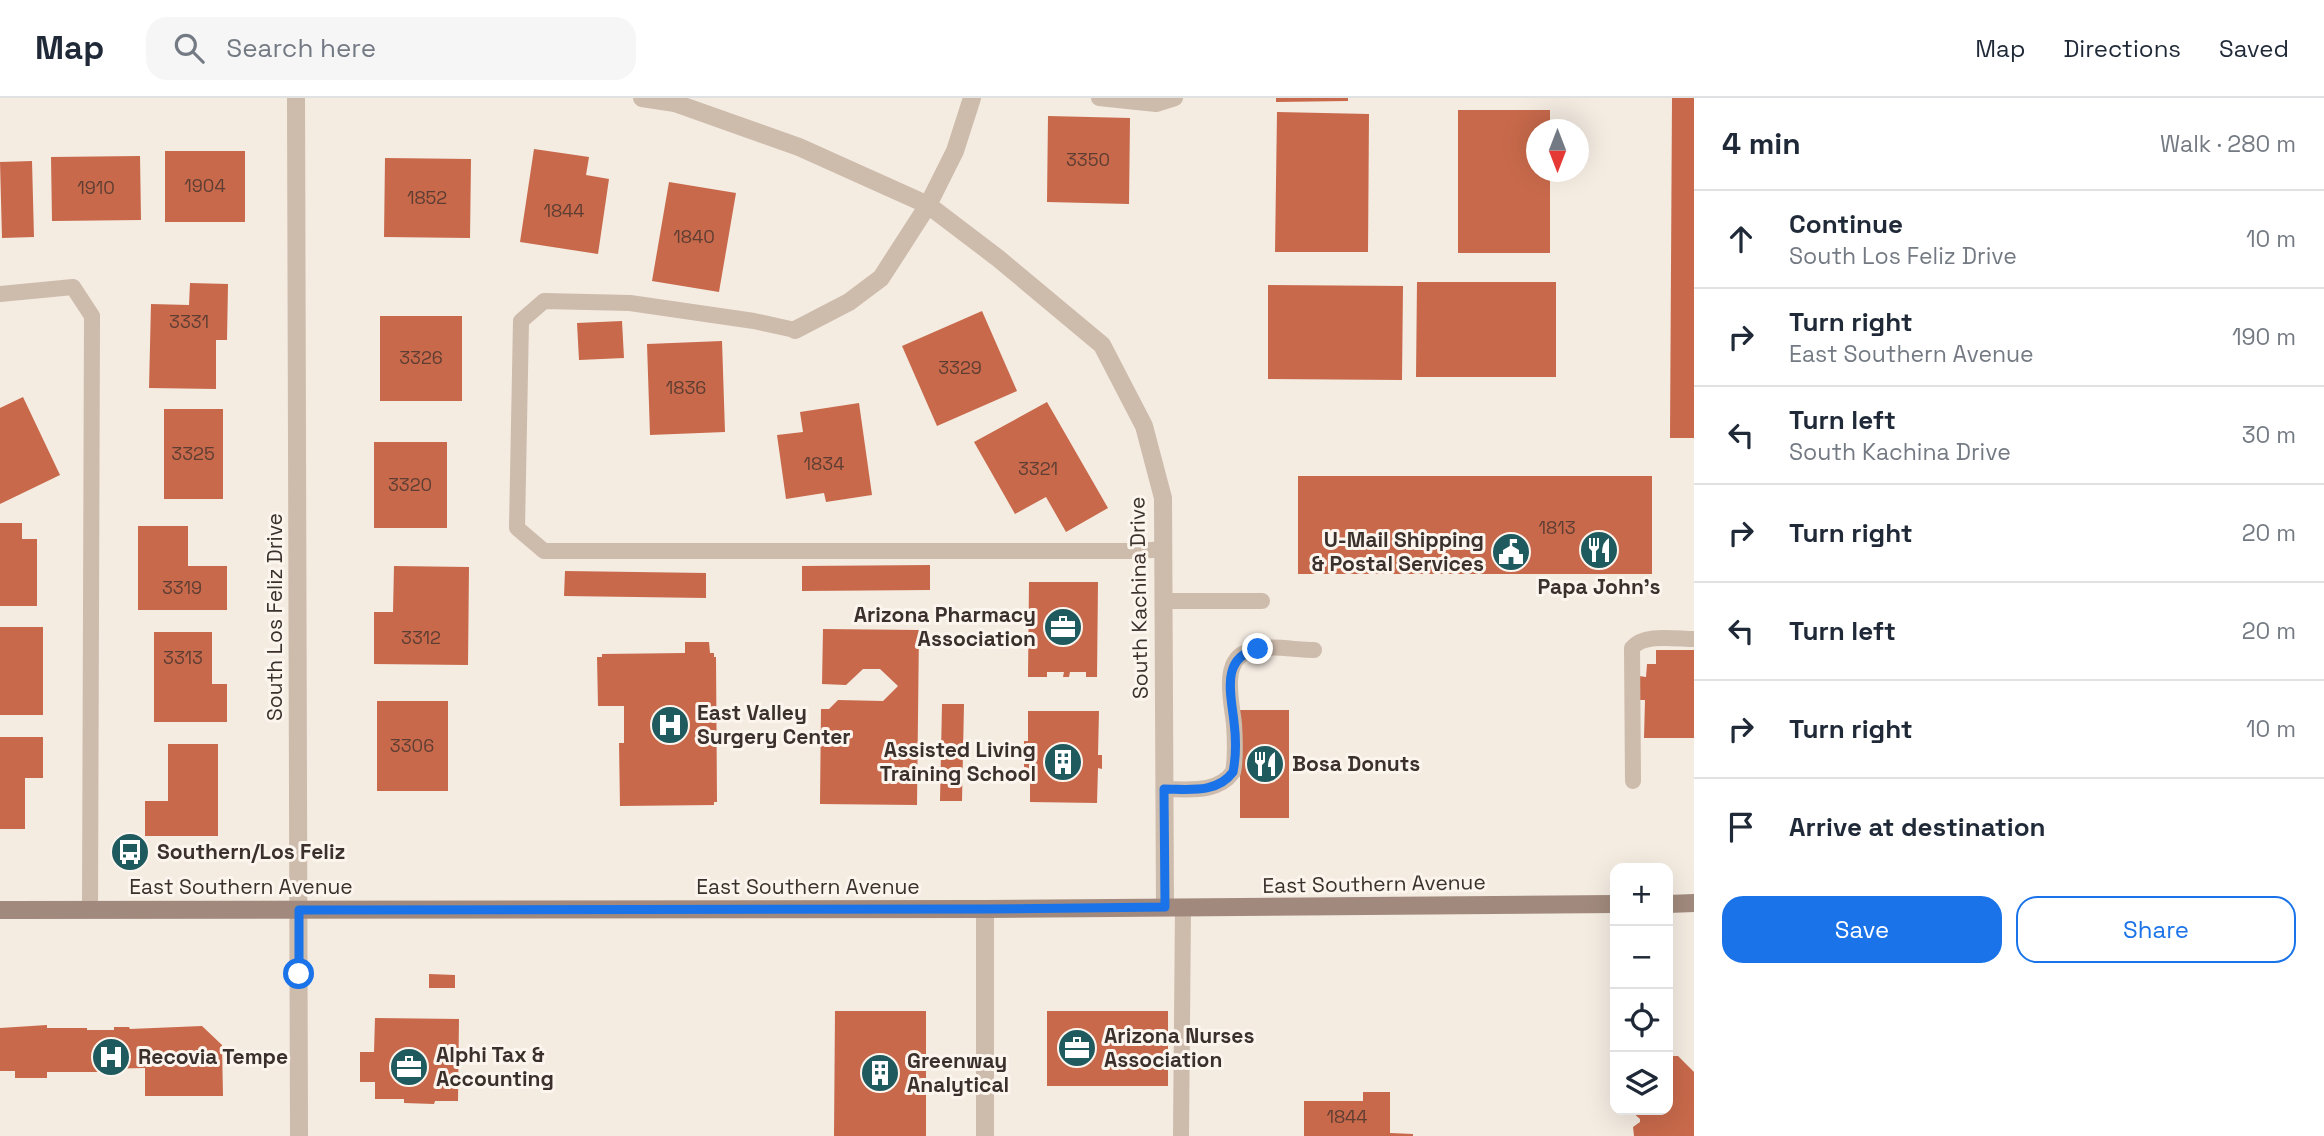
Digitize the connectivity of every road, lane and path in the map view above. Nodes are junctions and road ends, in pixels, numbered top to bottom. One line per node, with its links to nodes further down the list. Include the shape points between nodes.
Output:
1 (296, 98): 21 (street, South Los Feliz Drive)
2 (642, 98): 6 (street, South Kachina Drive, via 675,103 799,147)
3 (972, 98): 6 (street, via 955,151)
4 (1099, 98): 5 (lane, via 1156,104)
5 (1175, 98)
6 (928, 205): 8 (street, via 881,278 849,302); 9 (street, South Kachina Drive, via 1102,345 1144,426 1163,498)
7 (0, 294): 23 (lane, via 73,287 92,316)
8 (795, 330): 9 (lane, via 630,303 544,301 521,321 517,528 544,551)
9 (1164, 549): 10 (street, South Kachina Drive)
10 (1164, 601): 11 (lane); 15 (street, South Kachina Drive)
11 (1262, 601)
12 (1694, 639): 14 (lane, via 1646,639 1632,648)
13 (1314, 650): 15 (lane, via 1246,651 1230,676 1233,772 1221,784 1208,788)
14 (1633, 781)
15 (1164, 789): 19 (street, South Kachina Drive)
16 (1694, 903): 18 (main road)
17 (1610, 904): 19 (main road, East Southern Avenue)
18 (1673, 904)
19 (1174, 908): 20 (main road, East Southern Avenue); 26 (lane)
20 (985, 909): 21 (main road, East Southern Avenue); 25 (street)
21 (299, 910): 23 (main road, East Southern Avenue); 24 (street, South Los Feliz Drive)
22 (0, 911): 23 (main road, East Southern Avenue)
23 (90, 911)
24 (299, 1136)
25 (985, 1136)
26 (1181, 1136)

